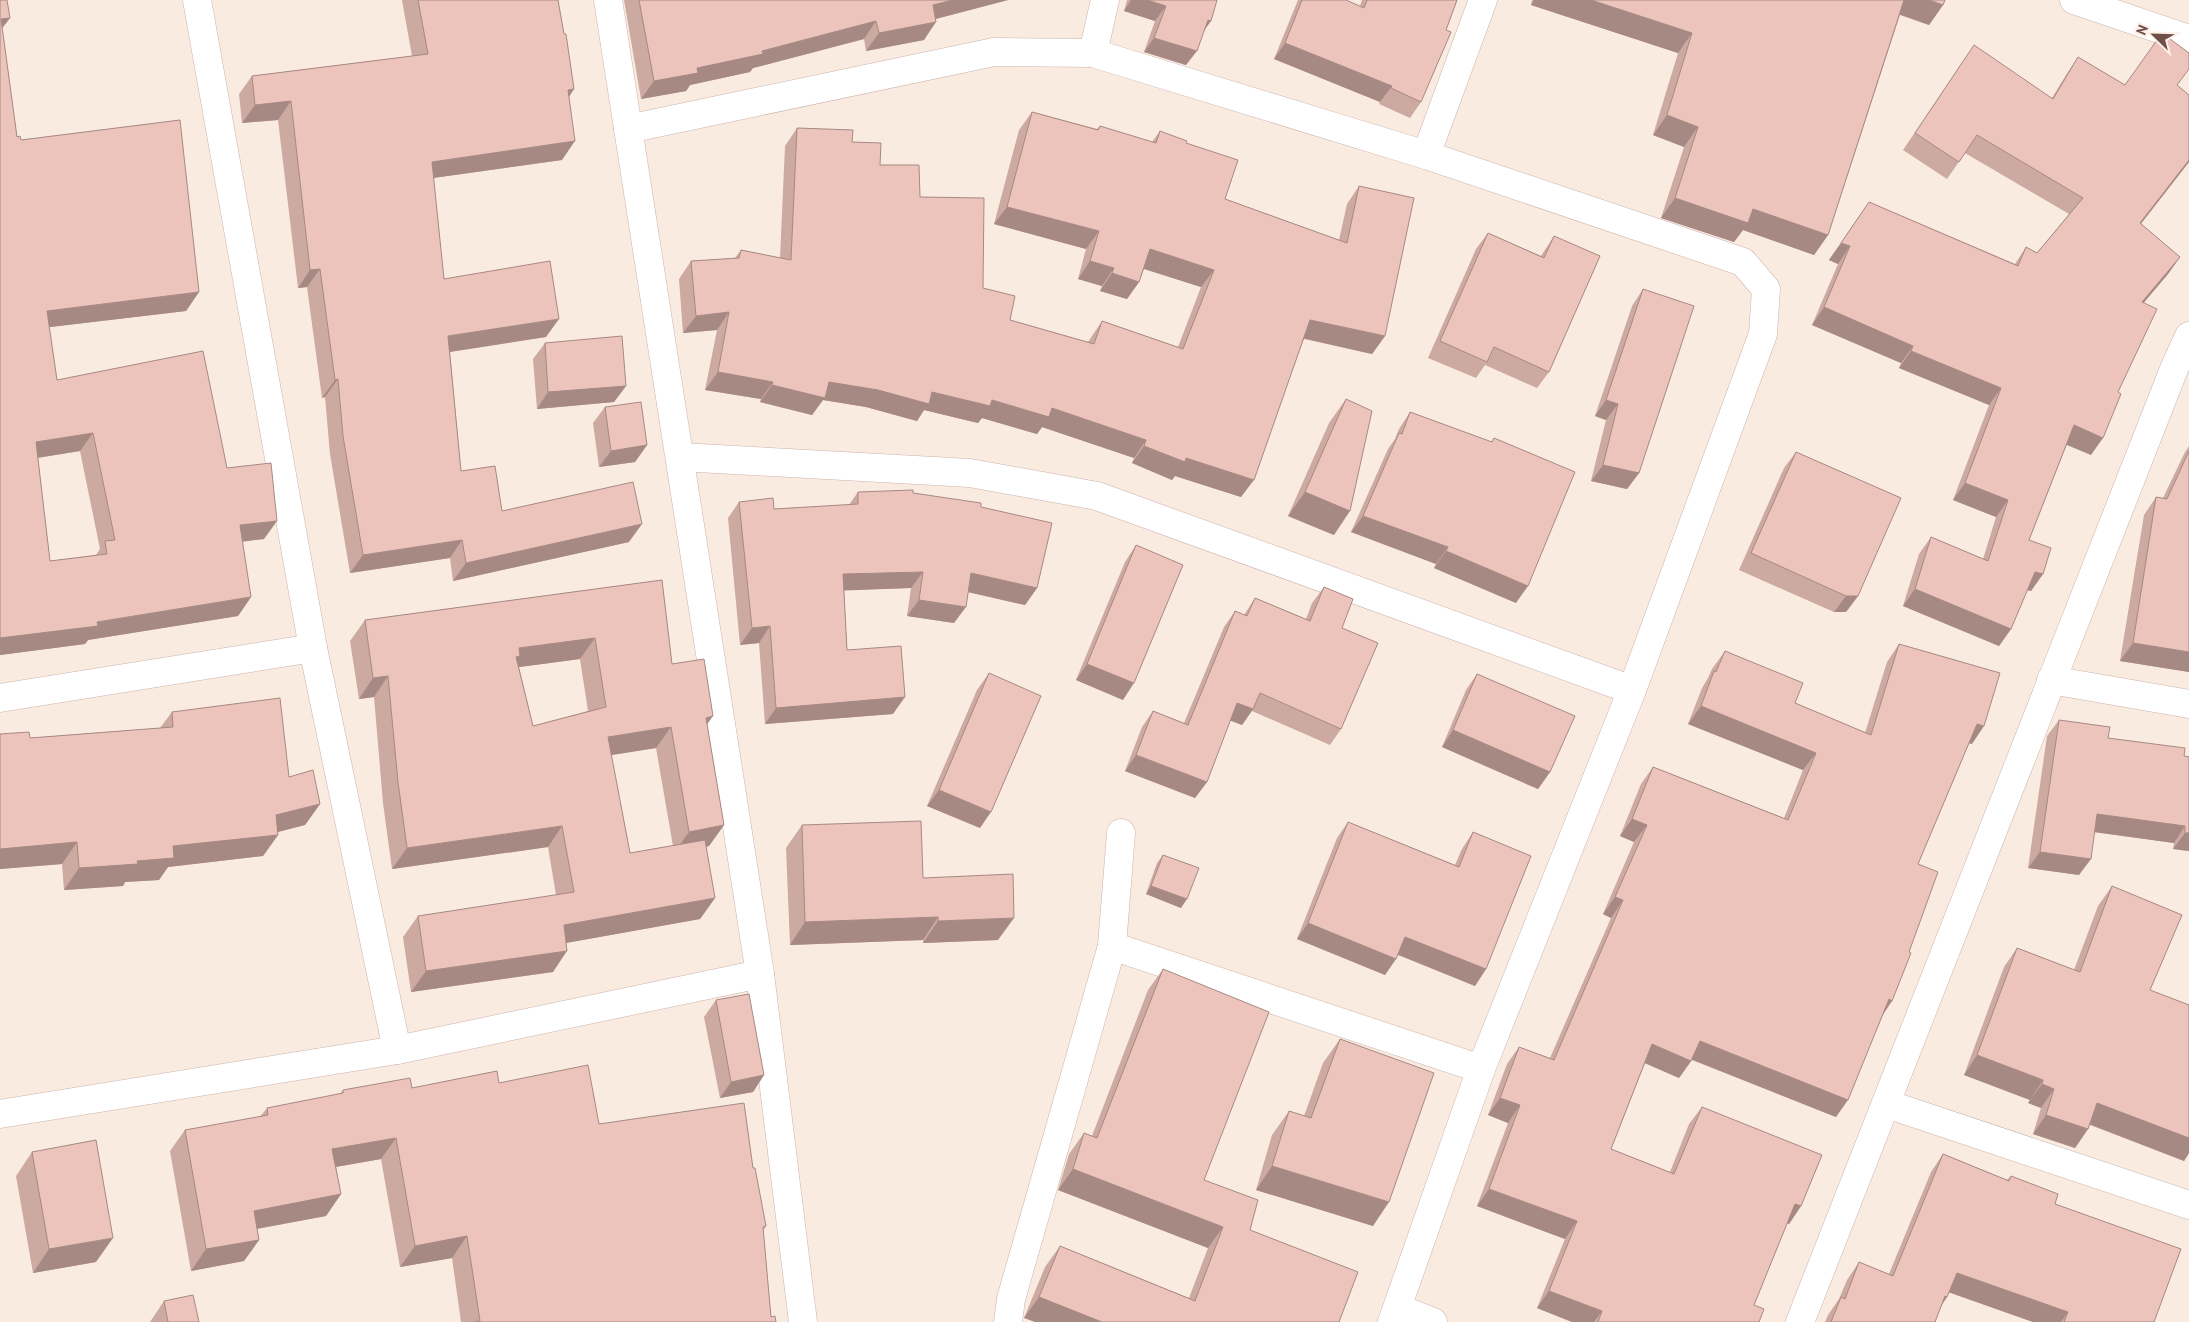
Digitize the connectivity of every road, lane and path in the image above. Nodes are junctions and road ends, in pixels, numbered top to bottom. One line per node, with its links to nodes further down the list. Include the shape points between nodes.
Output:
1 (197, 0): 12 (street)
2 (608, 0): 8 (street)
3 (1105, 0): 7 (street)
4 (1482, 0): 9 (street)
5 (2074, 0): 6 (street)
6 (2189, 39)
7 (1093, 53): 8 (street, via 994,52); 9 (street)
8 (628, 129): 11 (street)
9 (1426, 155): 14 (street, via 1743,262 1766,289 1762,334)
10 (2189, 336): 13 (street)
11 (680, 457): 14 (street, via 970,473 1097,496); 19 (street)
12 (313, 648): 15 (street); 20 (street)
13 (2051, 680): 16 (street); 22 (street)
14 (1632, 690): 21 (street)
15 (0, 698)
16 (2189, 704)
17 (1121, 833): 18 (street)
18 (1112, 946): 21 (street); 27 (street, via 1011,1299)
19 (760, 974): 20 (street); 26 (street)
20 (397, 1050): 23 (street)
21 (1481, 1069): 25 (street)
22 (1887, 1104): 24 (street); 29 (street)
23 (0, 1114)
24 (2189, 1205)
25 (1395, 1315): 28 (street)
26 (803, 1322)
27 (1008, 1322)
28 (1433, 1322)
29 (1800, 1322)

